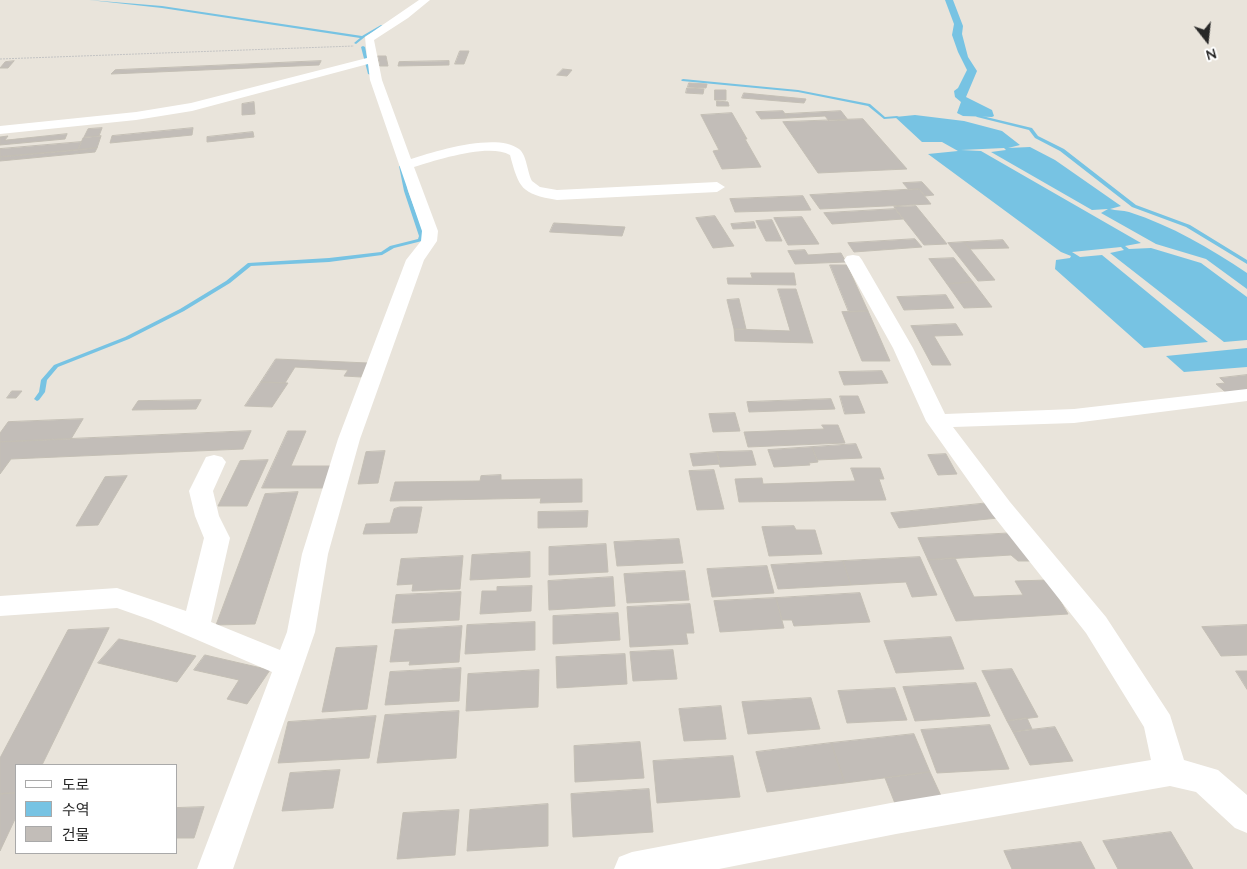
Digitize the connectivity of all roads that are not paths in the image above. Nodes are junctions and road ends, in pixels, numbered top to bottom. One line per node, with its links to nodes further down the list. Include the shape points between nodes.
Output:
1 (425, 0): 2 (street, via 405,16 374,33 369,39)
2 (370, 52): 3 (street, via 192,107); 4 (street, via 376,80)
3 (0, 130)
4 (407, 165): 5 (street, via 429,156 503,148 517,155 524,183 541,193 557,195); 12 (street, via 430,231 429,241 415,260 349,439 315,554 302,632)
5 (717, 187)
6 (853, 260): 8 (street, via 903,348)
7 (1247, 394): 8 (street, via 1074,416)
8 (937, 421): 13 (street, via 1001,508 1096,625 1159,724)
9 (214, 462): 11 (street, via 201,490 207,516 217,538)
10 (0, 606): 11 (street, via 117,598)
11 (196, 627): 12 (street, via 268,659)
12 (290, 664): 15 (street)
13 (1170, 771): 14 (street, via 1206,780); 16 (street, via 896,818)
14 (1247, 817)
15 (215, 869)
16 (632, 869)

